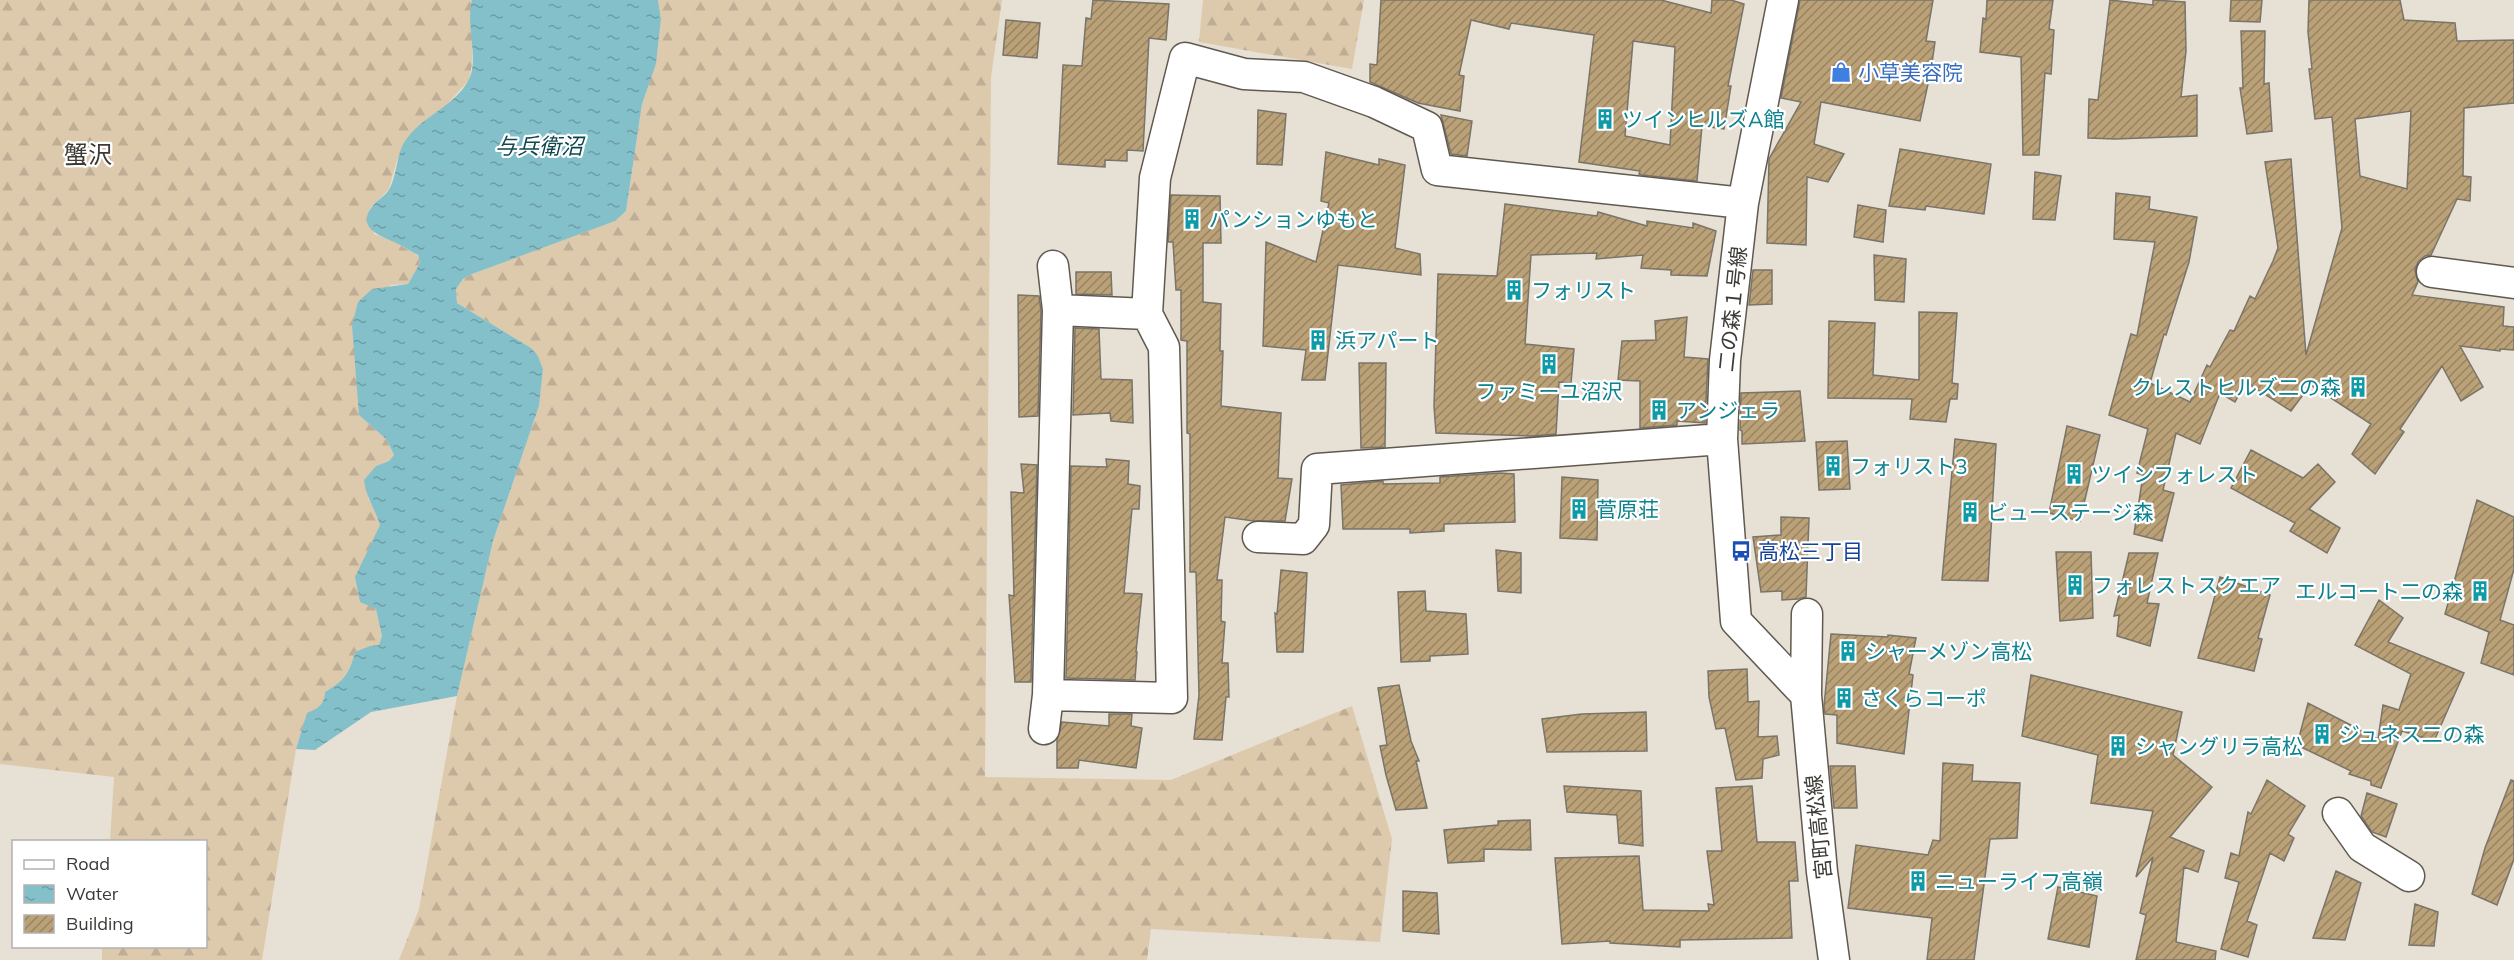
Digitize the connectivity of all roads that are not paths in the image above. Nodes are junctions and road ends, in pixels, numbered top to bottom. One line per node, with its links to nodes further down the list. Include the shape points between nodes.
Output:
1 (1783, 0): 2 (street, 二の森１号線)
2 (1743, 204): 7 (street, via 1437,170 1427,127 1374,102 1304,77 1244,74 1185,58 1155,178); 8 (street, 二の森１号線, via 1725,360)
3 (1053, 266): 6 (street)
4 (2432, 272): 5 (street)
5 (2514, 283)
6 (1058, 310): 7 (street); 11 (street)
7 (1147, 314): 11 (street, via 1164,347 1172,698)
8 (1722, 439): 9 (street, via 1317,469 1314,525 1303,538); 12 (street, 二の森１号線, via 1736,621)
9 (1258, 537)
10 (1807, 614): 12 (street, 宮町高松線)
11 (1048, 694): 13 (street)
12 (1806, 695): 16 (street, 宮町高松線)
13 (1044, 729)
14 (2338, 813): 15 (street, via 2362,847)
15 (2409, 876)
16 (1834, 960)

